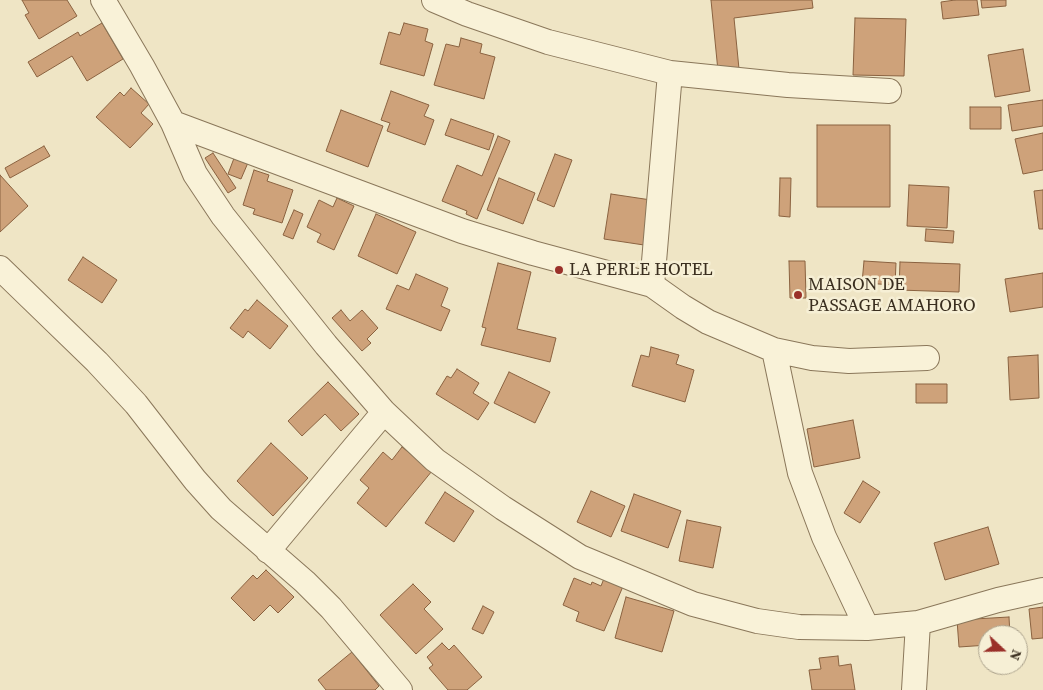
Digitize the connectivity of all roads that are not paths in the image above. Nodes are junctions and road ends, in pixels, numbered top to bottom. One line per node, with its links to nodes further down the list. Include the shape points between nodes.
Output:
1 (103, 0): 5 (street)
2 (434, 0): 3 (street, via 548,42)
3 (670, 73): 4 (street); 7 (street)
4 (889, 91)
5 (172, 123): 7 (street, via 462,231); 10 (street, via 195,174 223,216)
6 (0, 268): 11 (street, via 97,362 136,404 221,509)
7 (652, 285): 8 (street, via 708,322)
8 (774, 350): 9 (street, via 849,361); 14 (street, via 800,474 824,537)
9 (927, 358)
10 (384, 412): 11 (street); 14 (street, via 435,460 502,508 580,557 693,604 757,621 799,627)
11 (268, 551): 15 (street, via 331,608)
12 (1043, 590): 13 (street)
13 (918, 623): 14 (street); 16 (street)
14 (867, 628)
15 (400, 690)
16 (914, 690)

